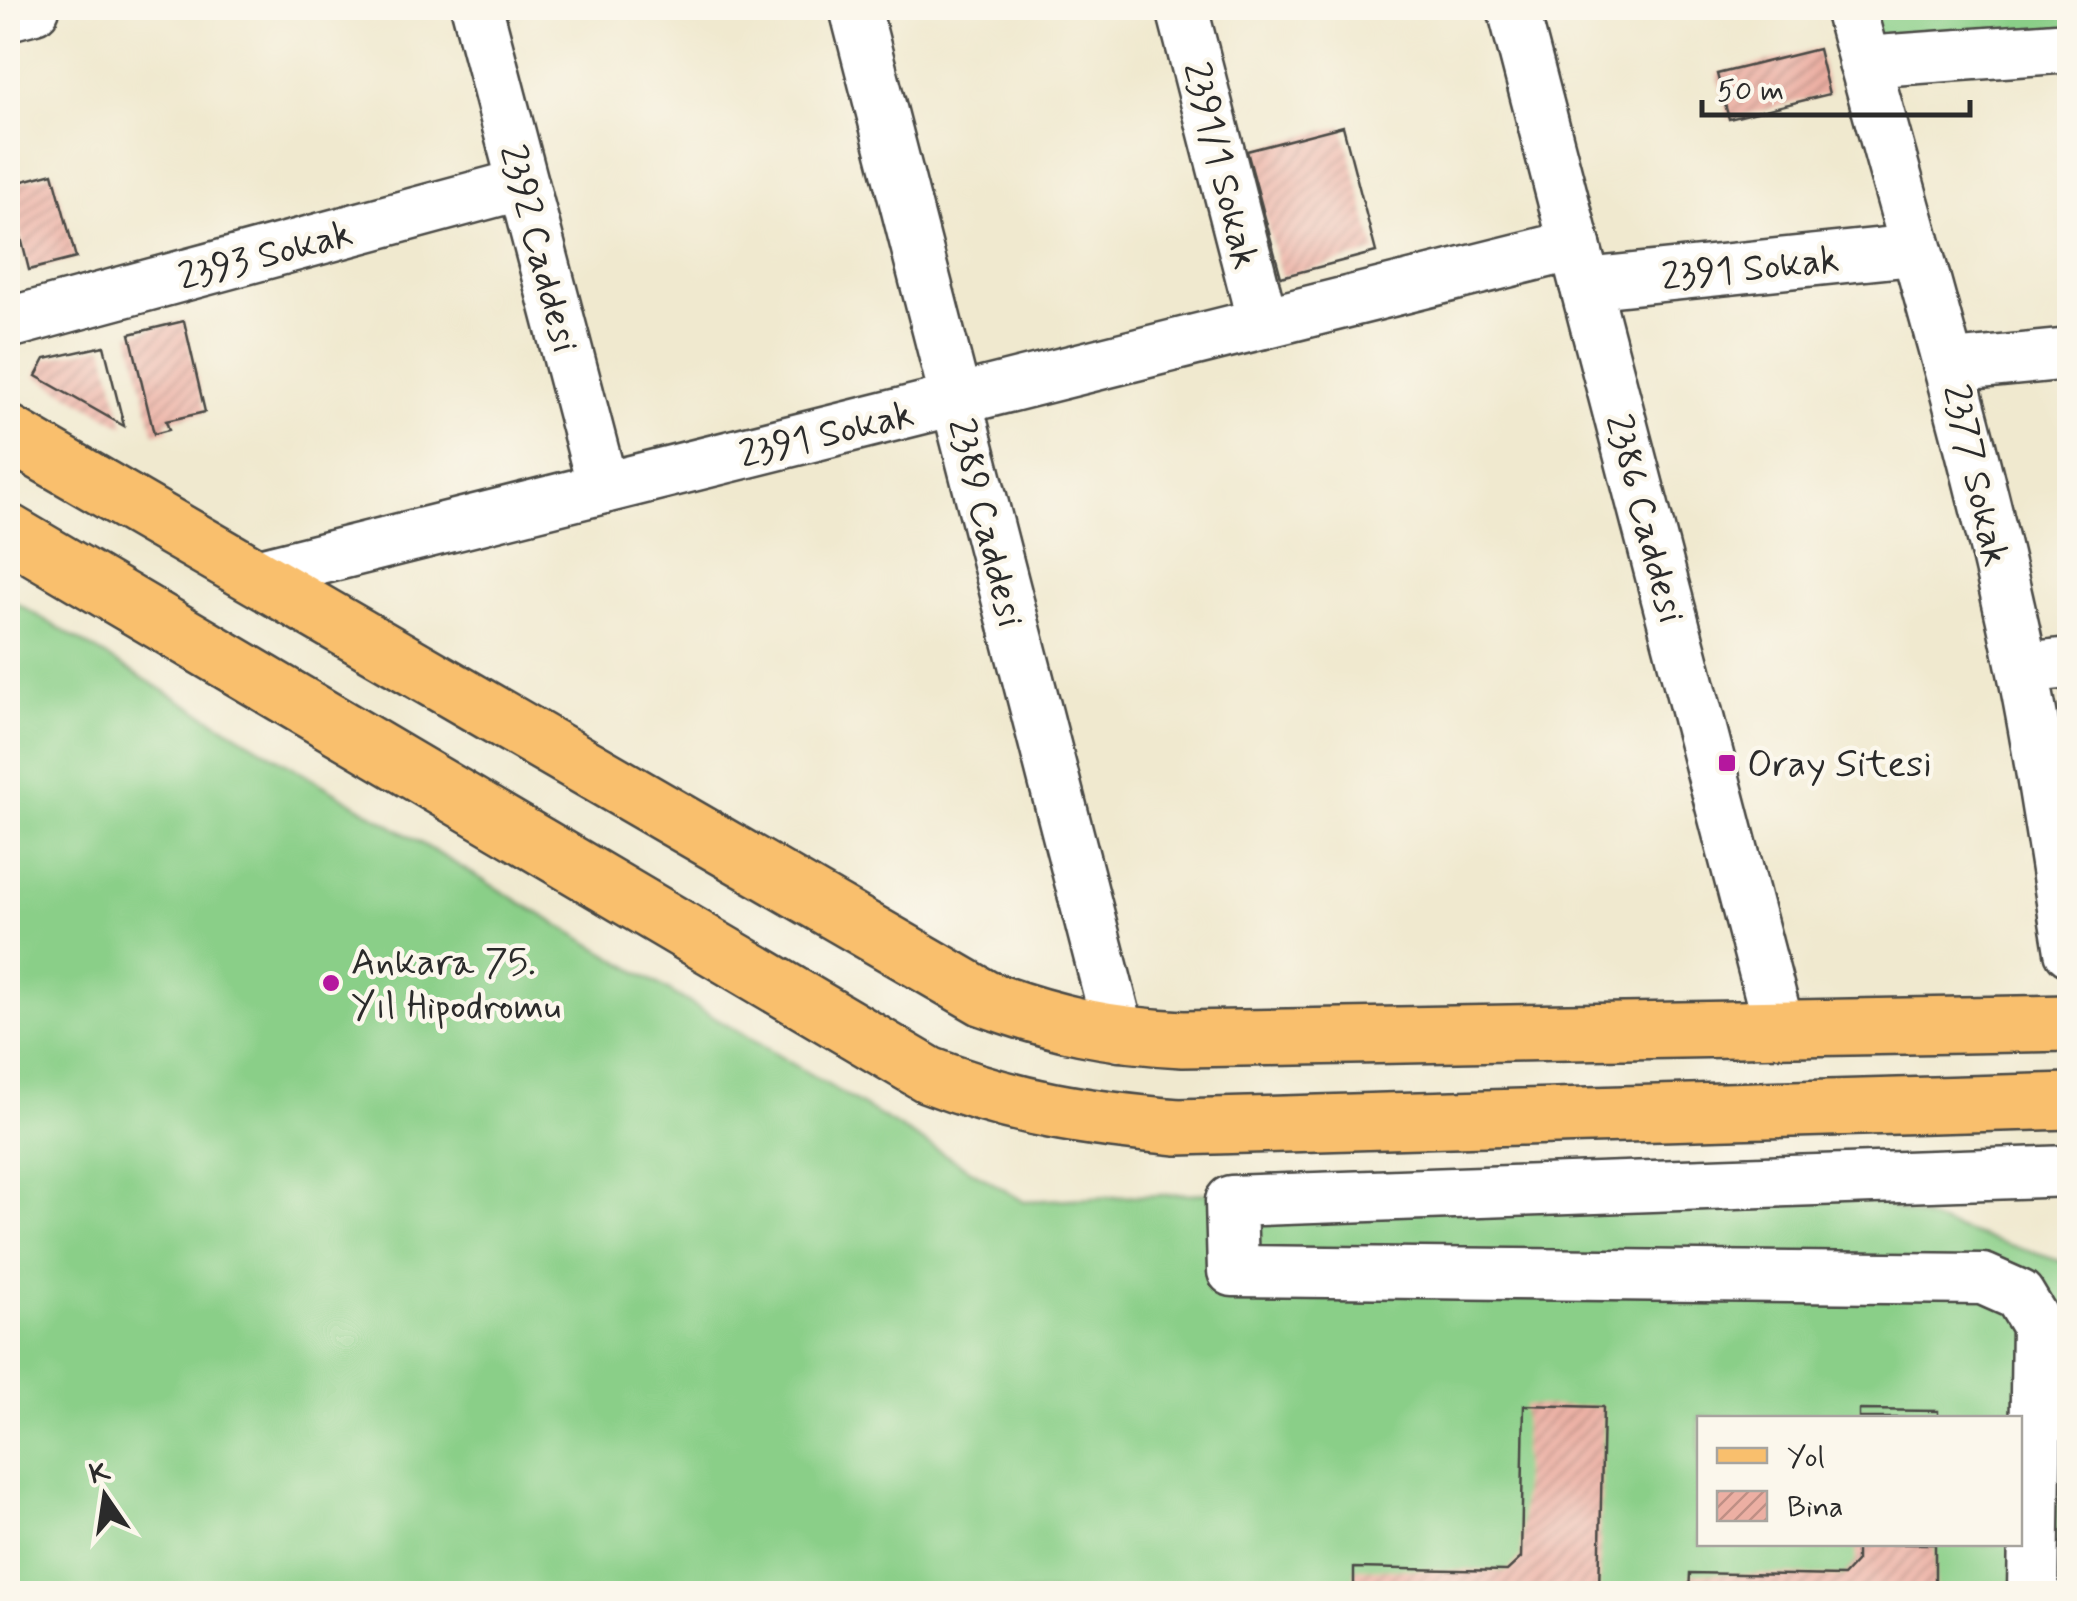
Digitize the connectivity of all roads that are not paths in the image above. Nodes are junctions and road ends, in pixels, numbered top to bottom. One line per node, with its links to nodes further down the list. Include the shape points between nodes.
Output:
1 (34, 8): 7 (street)
2 (477, 8): 10 (street, 2392 Caddesi)
3 (855, 8): 17 (street, 2389 Caddesi)
4 (1182, 8): 14 (street, 2391/1 Sokak)
5 (1513, 8): 12 (street, 2386 Caddesi)
6 (1850, 8): 9 (street, 2377 Sokak)
7 (8, 15)
8 (2070, 47): 9 (street)
9 (1864, 62): 11 (street, 2377 Sokak)
10 (523, 184): 13 (street, 2393 Sokak); 19 (street, 2392 Caddesi)
11 (1914, 250): 12 (street, 2391 Sokak); 16 (street, 2377 Sokak)
12 (1580, 264): 14 (street, 2391 Sokak); 25 (street, 2386 Caddesi)
13 (8, 323)
14 (1262, 324): 17 (street, 2391 Sokak)
15 (2070, 354): 16 (street)
16 (1951, 366): 22 (street, 2377 Sokak)
17 (956, 400): 19 (street, 2391 Sokak); 26 (street, 2389 Caddesi)
18 (8, 433): 21 (main road)
19 (603, 488): 21 (street, 2391 Sokak)
20 (8, 532): 27 (main road, via 929,1075 987,1097 1045,1111 1178,1126)
21 (252, 576): 26 (main road, via 984,998)
22 (2046, 666): 23 (street, 2377 Sokak)
23 (2070, 951)
24 (2070, 1023): 25 (main road)
25 (1779, 1028): 26 (main road)
26 (1120, 1036)
27 (2070, 1101)
28 (2070, 1172): 29 (street, via 1232,1201 1233,1271 1984,1279 2019,1295 2037,1325)
29 (2033, 1594)

